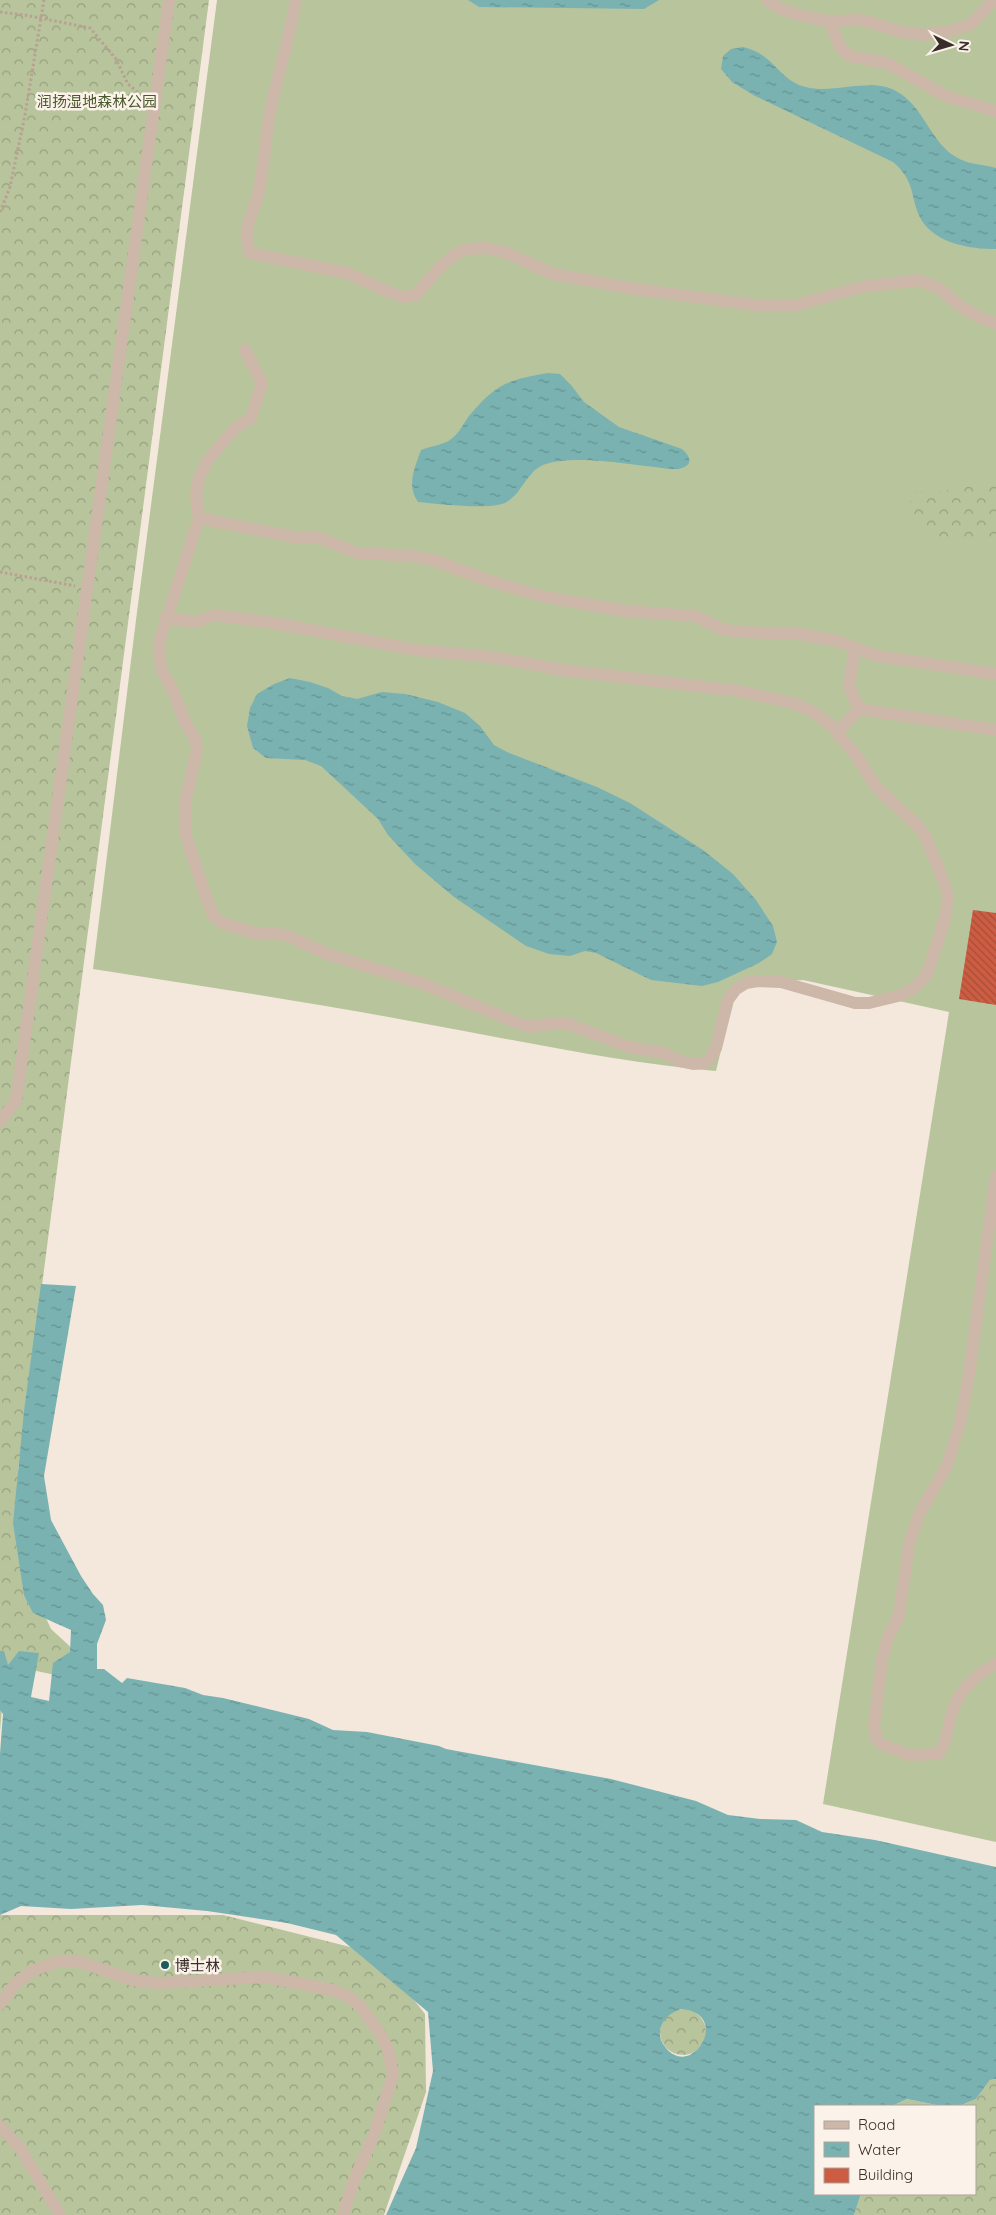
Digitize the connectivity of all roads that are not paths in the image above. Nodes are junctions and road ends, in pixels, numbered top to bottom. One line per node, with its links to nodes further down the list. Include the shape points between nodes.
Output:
1 (169, 0): 16 (lane, via 16,1101)
2 (296, 0): 7 (lane, via 270,111 258,196 247,226 245,240 250,253 347,273 404,297 416,295 454,255 477,248 507,253 553,274 635,289 755,304 794,306 861,287 920,280 940,289 981,318)
3 (767, 0): 5 (lane, via 801,16)
4 (994, 0): 5 (lane, via 971,24 923,35 863,20)
5 (829, 22): 6 (lane, via 841,48 850,56 887,63 946,96)
6 (996, 111)
7 (996, 323)
8 (245, 350): 9 (lane, via 262,383 251,418 235,428 208,460 199,477 196,494)
9 (198, 518): 10 (lane); 11 (lane, via 293,536 318,537 357,553 433,560 541,596 625,611 695,616 722,629 800,634)
10 (165, 618): 15 (lane, via 197,622 214,614 416,650 492,657 562,670 738,691 793,703 813,712); 15 (lane, via 159,642 161,669 195,738 197,750 186,798 185,833 214,917 255,934 288,936 330,955 420,983 520,1024 532,1027 566,1023 629,1047 664,1052 692,1064 710,1059 716,1048 728,1000 736,989 746,983 781,982 855,1003 869,1003 902,995 927,974 945,917 946,885 925,834 876,787)
11 (855, 648): 12 (lane, via 877,656); 13 (lane, via 849,686)
12 (996, 674)
13 (859, 709): 14 (lane); 15 (lane)
14 (996, 730)
15 (838, 732)
16 (0, 1120)
17 (996, 1176): 18 (lane, via 960,1423 947,1466 919,1514 909,1544 899,1616 888,1637 882,1659 874,1725 876,1738 881,1744 909,1755 939,1754 945,1745 954,1702 965,1686)
18 (996, 1664)
19 (0, 2004): 22 (lane, via 15,1984 32,1971 56,1962 77,1962 133,1980 159,1983 264,1977 349,1997 360,2006 381,2035 389,2052 393,2075)
20 (0, 2126): 21 (lane, via 20,2148)
21 (60, 2215)
22 (343, 2215)

